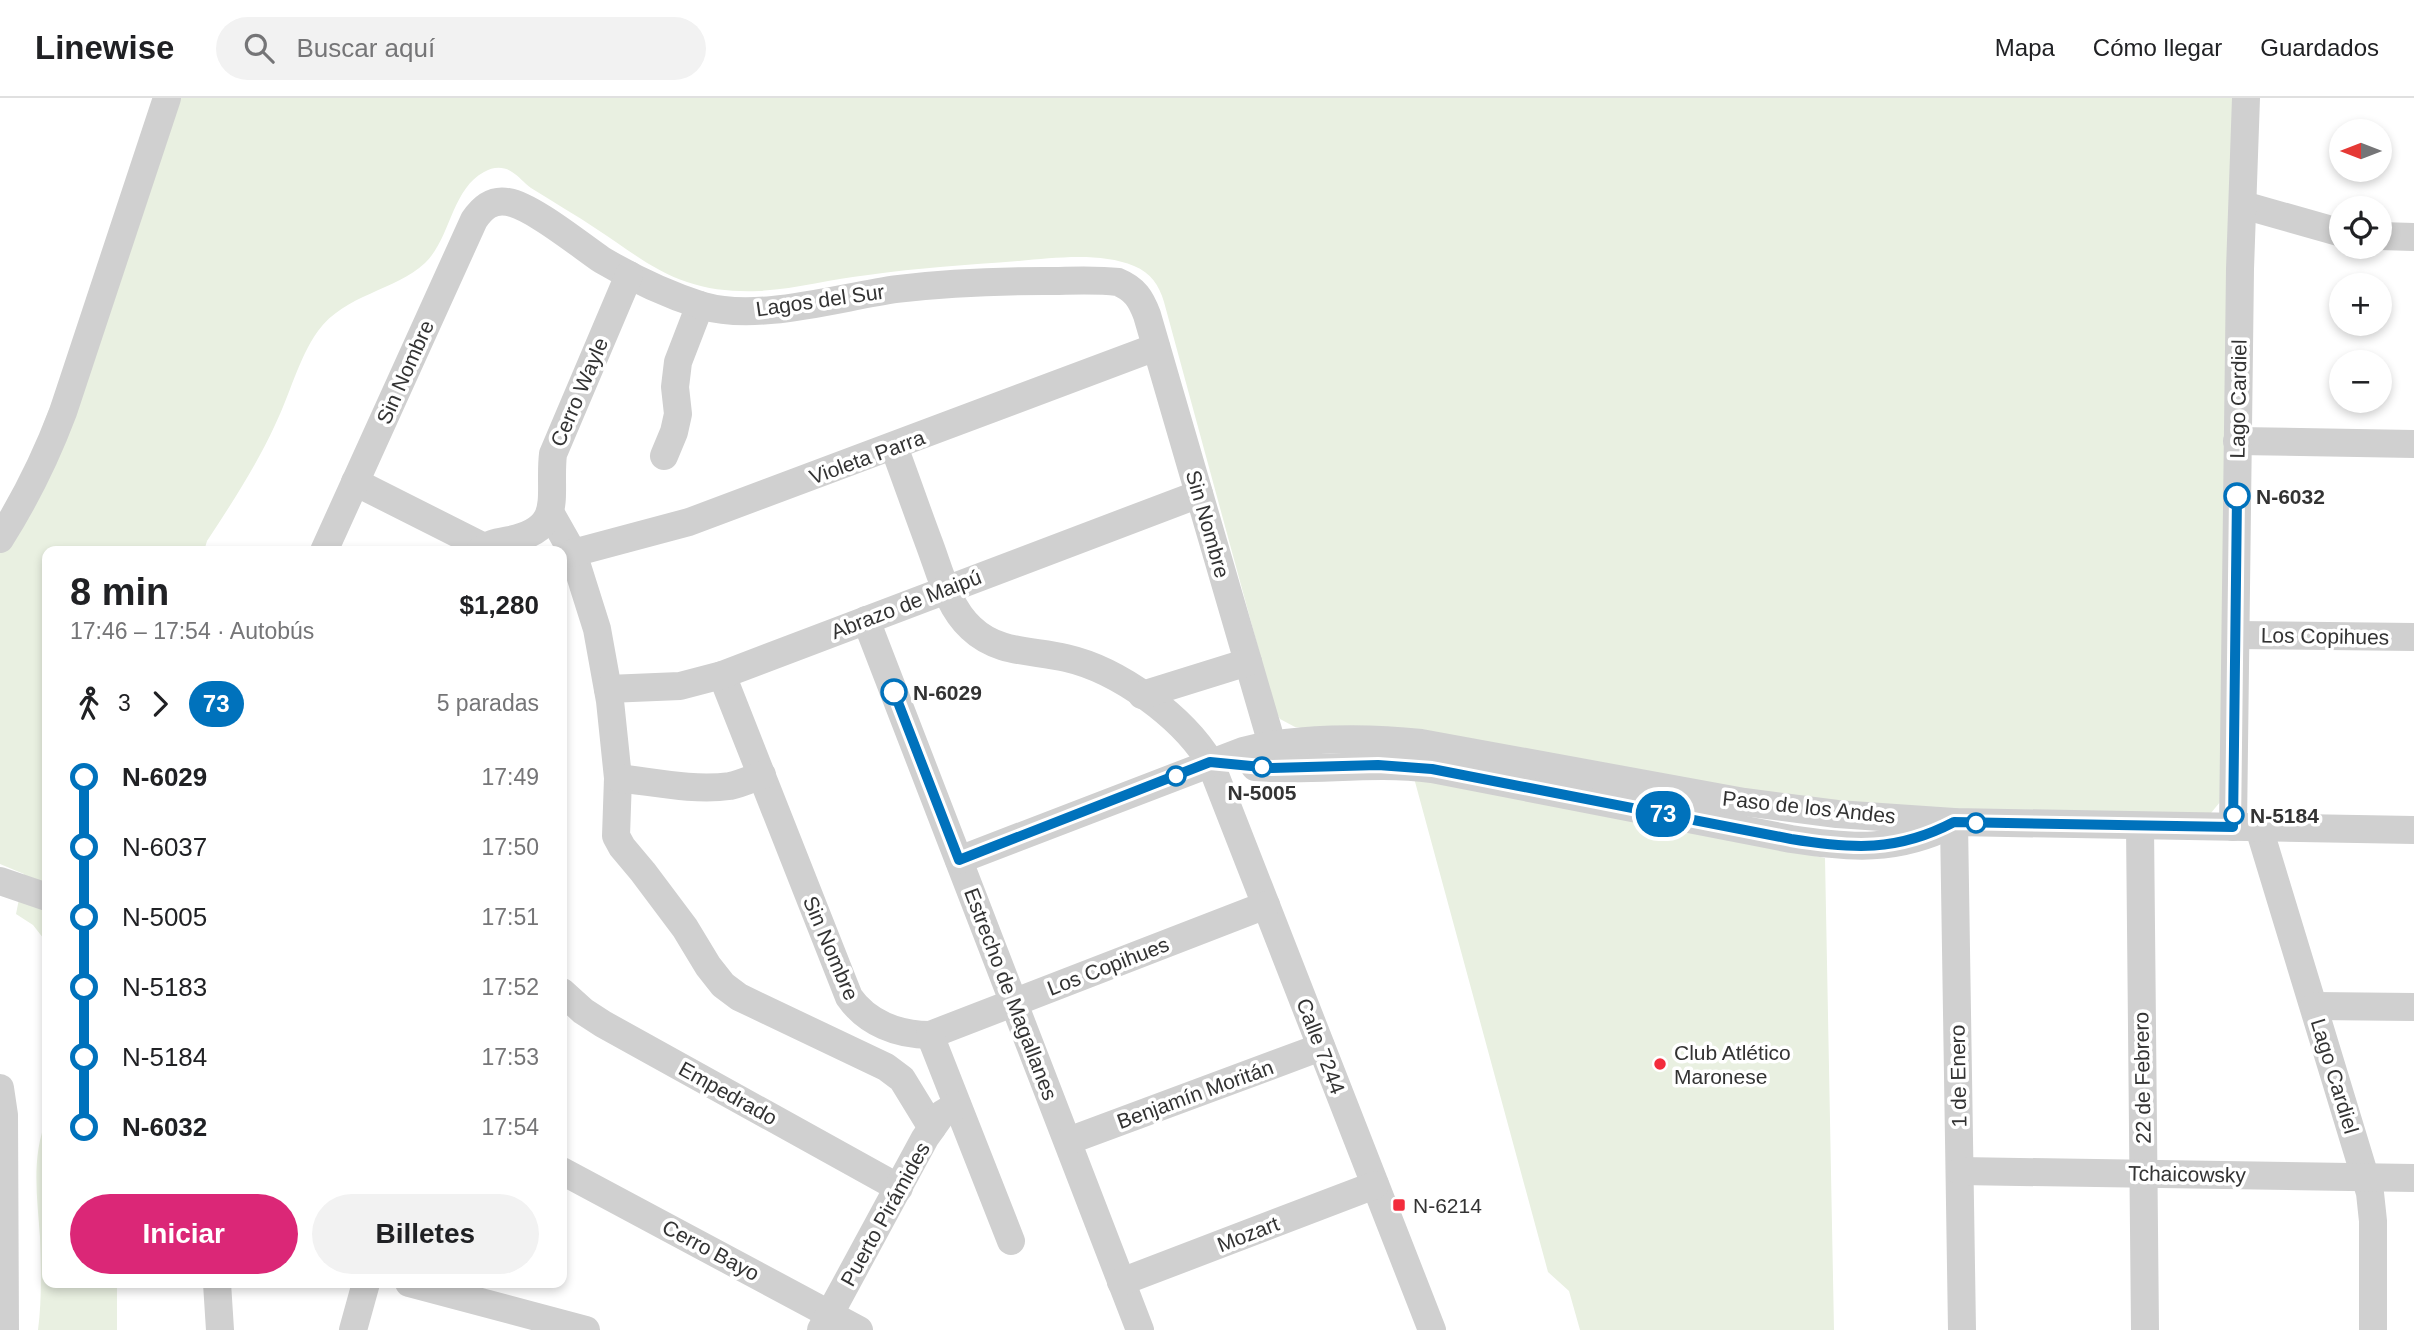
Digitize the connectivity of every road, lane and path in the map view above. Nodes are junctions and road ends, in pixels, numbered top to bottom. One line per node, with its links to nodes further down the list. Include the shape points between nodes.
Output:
1 (167, 98): 19 (street, via 63,412 26,498)
2 (2246, 98): 4 (street, Lago Cardiel)
3 (496, 201): 8 (street, Lagos del Sur, via 526,208); 16 (street, Sin Nombre, via 474,220)
4 (2243, 205): 5 (street); 12 (street, Lago Cardiel)
5 (2329, 229)
6 (2392, 236): 7 (street)
7 (2414, 237)
8 (629, 275): 10 (street, Lagos del Sur); 18 (street, Cerro Wayle, via 554,454)
9 (1128, 286): 10 (street, Lagos del Sur, via 1106,281 970,282 763,311); 11 (street, Sin Nombre, via 1142,303)
10 (700, 305): 15 (street, via 678,362 678,414)
11 (1156, 347): 14 (street, Violeta Parra); 17 (street, Sin Nombre)
12 (2237, 441): 13 (street); 26 (street, Lago Cardiel)
13 (2414, 444)
14 (894, 447): 23 (street, Violeta Parra, via 689,522); 24 (street)
15 (664, 456)
16 (355, 482): 20 (street, Sin Nombre); 21 (street)
17 (1199, 494): 24 (street, Abrazo de Maipú); 28 (street, Sin Nombre)
18 (551, 514): 22 (street, via 534,533); 23 (street)
19 (0, 539)
20 (326, 546)
21 (476, 546)
22 (492, 546)
23 (573, 553): 30 (street, via 597,629)
24 (946, 589): 25 (street, Abrazo de Maipú); 31 (street, via 960,615 984,639 1090,665)
25 (866, 620): 29 (street, Abrazo de Maipú); 40 (street, Estrecho de Magallanes)
26 (2236, 635): 27 (street, Los Copihues); 38 (street, Lago Cardiel)
27 (2414, 637)
28 (1248, 662): 31 (street); 32 (street, Sin Nombre)
29 (722, 675): 30 (street, Abrazo de Maipú, via 680,686); 34 (street, Sin Nombre)
30 (608, 689): 35 (street)
31 (1142, 695): 33 (street, via 1186,731)
32 (1272, 756): 33 (street, Paso de los Andes, via 1243,751); 36 (street, Paso de los Andes, via 1352,740 1399,741 1780,808)
33 (1210, 762): 40 (street, Paso de los Andes); 43 (street, Calle 7244)
34 (762, 775): 35 (street, via 715,787); 48 (street, Sin Nombre, via 849,996 871,1019)
35 (618, 778): 52 (street, via 616,836 723,985 886,1068 902,1079)
36 (1954, 822): 37 (street); 54 (street, 1 de Enero)
37 (2140, 825): 38 (street); 56 (street, 22 de Febrero)
38 (2246, 827): 39 (street); 46 (street, Lago Cardiel)
39 (2414, 831)
40 (959, 860): 45 (street, Estrecho de Magallanes)
41 (0, 881): 42 (street)
42 (42, 895)
43 (1266, 905): 45 (street, Los Copihues); 49 (street, Calle 7244)
44 (567, 997): 60 (street, Empedrado, via 603,1024)
45 (1014, 1003): 48 (street, Los Copihues); 53 (street, Estrecho de Magallanes)
46 (2314, 1006): 47 (street); 57 (street, Lago Cardiel)
47 (2414, 1007)
48 (920, 1035): 51 (street)
49 (1321, 1047): 53 (street, Benjamín Moritán); 59 (street, Calle 7244)
50 (0, 1088): 67 (street)
51 (957, 1105): 52 (street, Puerto Pirámides, via 942,1114); 61 (street)
52 (932, 1128): 60 (street, Puerto Pirámides)
53 (1068, 1141): 62 (street, Estrecho de Magallanes)
54 (1960, 1171): 56 (street, Tchaicowsky); 74 (street, 1 de Enero)
55 (567, 1174): 66 (street, Cerro Bayo)
56 (2144, 1174): 57 (street, Tchaicowsky); 75 (street, 22 de Febrero)
57 (2366, 1177): 58 (street, Tchaicowsky); 76 (street, Lago Cardiel, via 2374,1221)
58 (2414, 1178)
59 (1375, 1185): 62 (street, Mozart); 73 (street, Calle 7244)
60 (899, 1188): 66 (street, Puerto Pirámides)
61 (1011, 1241)
62 (1121, 1282): 72 (street, Estrecho de Magallanes)
63 (217, 1288): 68 (street)
64 (365, 1288): 69 (street)
65 (428, 1288): 70 (street)
66 (825, 1322): 71 (street, Cerro Bayo)
67 (5, 1330)
68 (220, 1330)
69 (353, 1330)
70 (586, 1330)
71 (859, 1330)
72 (1140, 1330)
73 (1430, 1330)
74 (1962, 1330)
75 (2145, 1330)
76 (2374, 1330)

